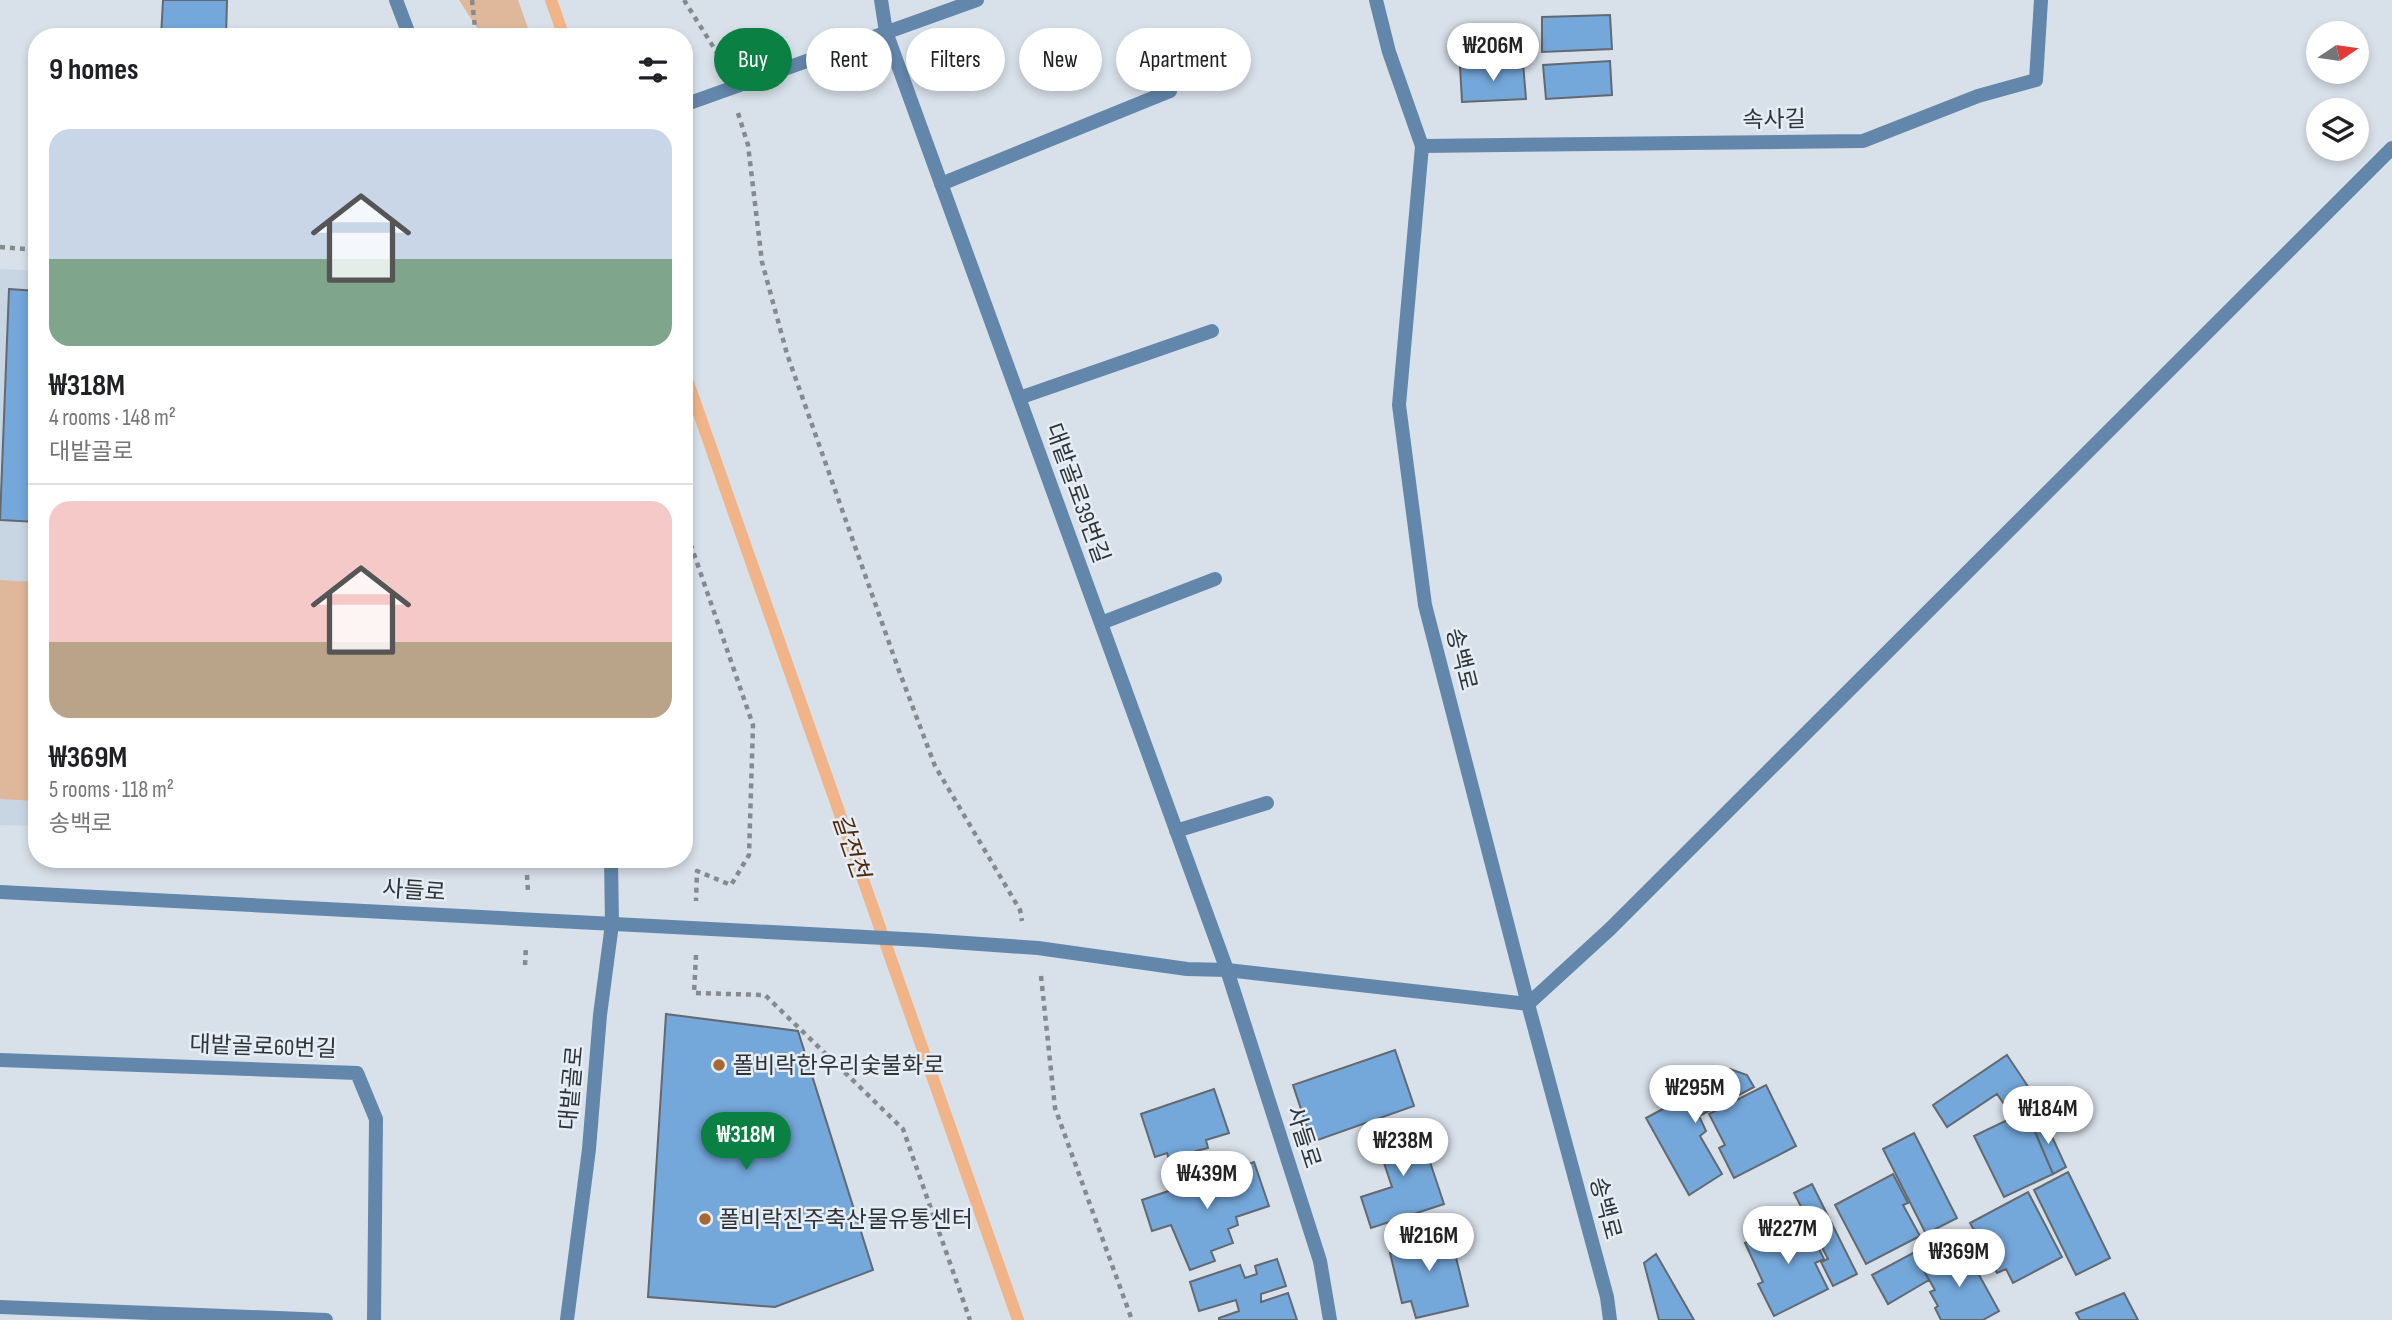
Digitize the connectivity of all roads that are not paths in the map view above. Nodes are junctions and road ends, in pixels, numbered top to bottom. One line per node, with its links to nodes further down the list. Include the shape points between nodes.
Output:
1 (396, 0): 6 (street)
2 (881, 0): 7 (street, 대밭골로39번길)
3 (977, 0): 8 (street)
4 (1376, 0): 13 (street, 송백로)
5 (2040, 0): 13 (street, 속사길, via 2036,80 1978,96 1863,141)
6 (407, 28)
7 (885, 28)
8 (892, 30)
9 (892, 48): 15 (street, 대밭골로39번길)
10 (806, 63): 12 (street)
11 (1170, 91): 15 (street)
12 (693, 102)
13 (1422, 146): 26 (street, 송백로, via 1399,405 1425,605)
14 (2392, 148): 26 (street, via 1620,919)
15 (942, 184): 17 (street, 대밭골로39번길)
16 (1212, 331): 17 (street)
17 (1019, 398): 19 (street, 대밭골로39번길)
18 (1215, 579): 19 (street)
19 (1101, 623): 21 (street, 대밭골로39번길)
20 (1267, 803): 21 (street)
21 (1176, 831): 25 (street, 대밭골로39번길)
22 (611, 868): 24 (street, 대밭골로)
23 (0, 892): 24 (street, 사들로)
24 (612, 924): 25 (street, 사들로, via 1032,947); 31 (street, 대밭골로)
25 (1227, 971): 26 (street); 32 (street, 사들로, via 1320,1261)
26 (1528, 1004): 33 (street, 송백로)
27 (0, 1060): 30 (street, 대밭골로60번길, via 357,1073 376,1119)
28 (0, 1307): 29 (street)
29 (326, 1320)
30 (374, 1320)
31 (567, 1320)
32 (1330, 1320)
33 (1610, 1320)

